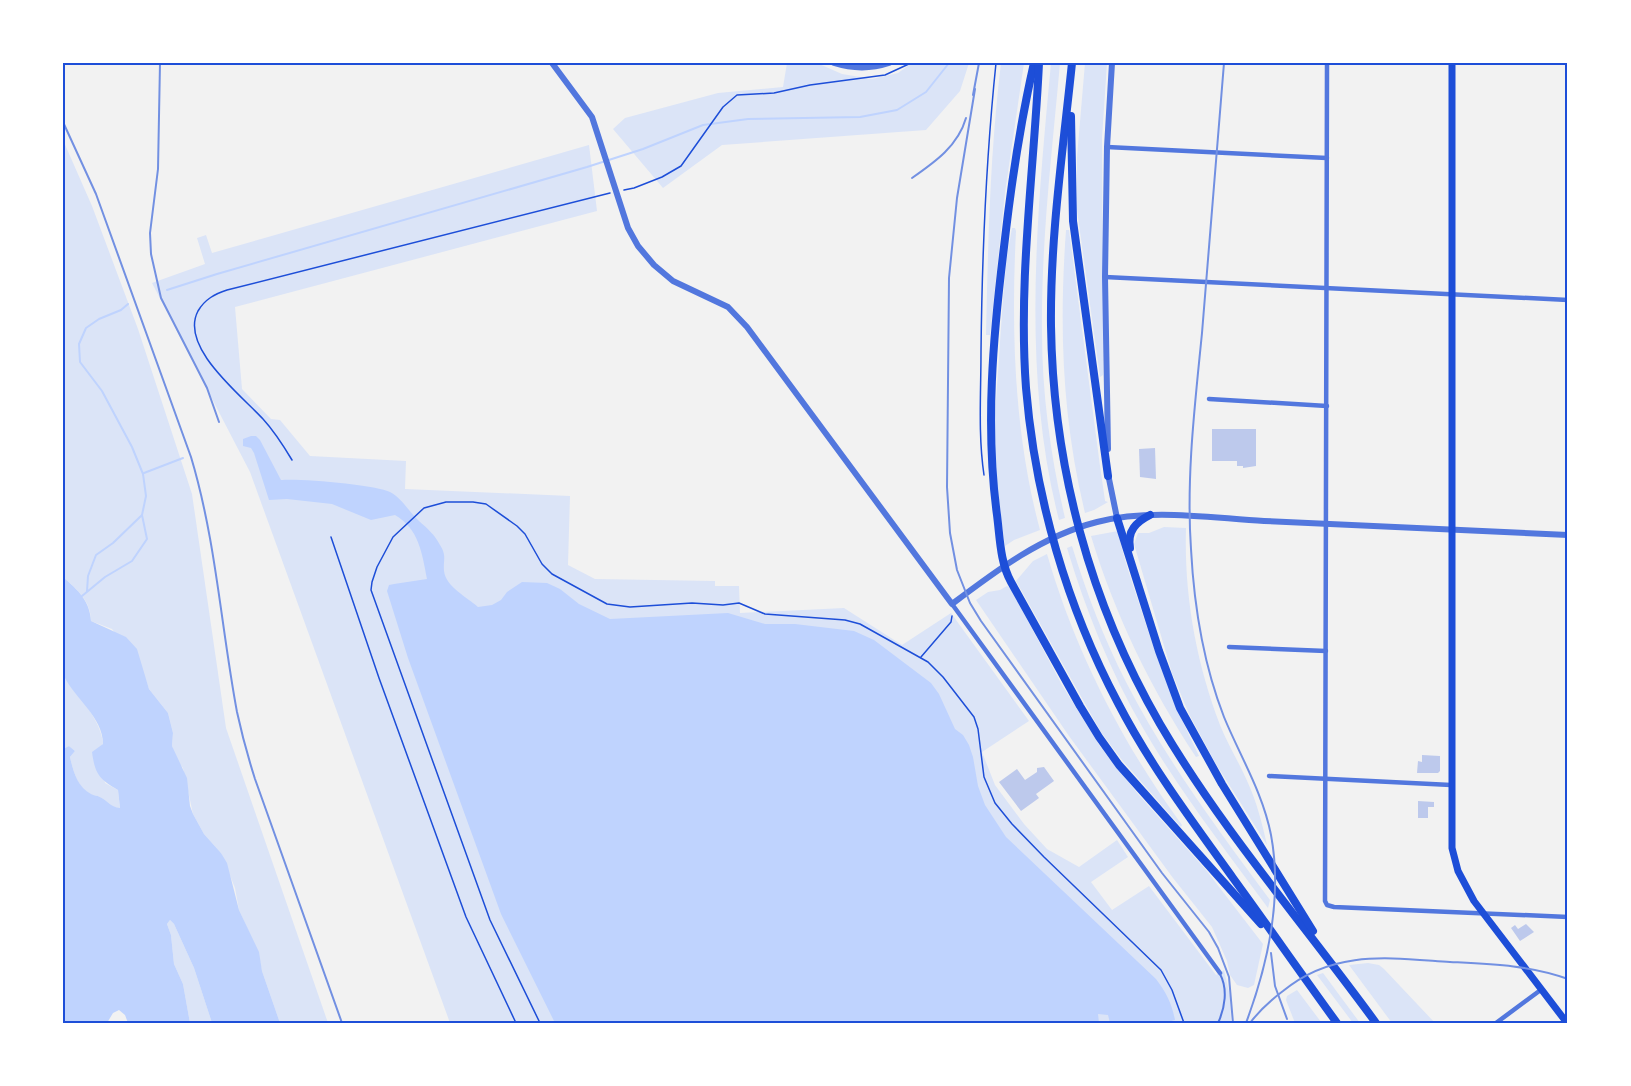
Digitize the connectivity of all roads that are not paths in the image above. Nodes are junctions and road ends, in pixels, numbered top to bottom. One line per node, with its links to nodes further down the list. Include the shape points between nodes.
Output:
1 (552, 63): 27 (street, via 598,130 621,208 638,246 673,281 728,307 747,327)
2 (834, 63): 3 (street, via 849,68)
3 (889, 63)
4 (1034, 63): 26 (highway, via 1014,172 994,345 991,456)
5 (1039, 63): 35 (highway, via 1024,326 1030,424 1046,509 1089,643 1112,693 1181,806)
6 (1072, 63): 10 (highway)
7 (1112, 63): 11 (street)
8 (1328, 63): 12 (street)
9 (1452, 63): 15 (main road)
10 (1070, 82): 19 (highway, via 1073,221); 36 (highway, via 1054,245 1051,325 1056,408 1071,499 1087,558 1142,692 1178,753 1246,851)
11 (1107, 147): 12 (street); 13 (street)
12 (1327, 158): 14 (street)
13 (1105, 277): 14 (street); 19 (street)
14 (1327, 289): 15 (street); 18 (street)
15 (1453, 295): 16 (street); 23 (main road)
16 (1568, 300)
17 (1209, 399): 18 (street)
18 (1327, 406): 22 (street)
19 (1108, 476): 21 (street)
20 (1150, 515): 21 (street); 22 (street); 25 (highway, via 1131,530)
21 (1117, 518): 25 (highway); 26 (street, via 1054,537)
22 (1326, 523): 23 (street); 29 (street)
23 (1451, 529): 24 (street); 32 (main road)
24 (1568, 535)
25 (1132, 560): 36 (highway, via 1180,708)
26 (1004, 566): 27 (street); 35 (highway, via 1099,737 1119,765)
27 (952, 604): 37 (street)
28 (1229, 647): 29 (street)
29 (1326, 651): 31 (street)
30 (1269, 776): 31 (street)
31 (1326, 778): 32 (street); 33 (street, via 1327,905)
32 (1451, 785): 33 (main road, via 1451,831 1457,868)
33 (1484, 914): 34 (street); 38 (main road)
34 (1568, 917)
35 (1281, 944): 40 (highway)
36 (1330, 960): 41 (highway)
37 (1220, 973): 39 (lane, via 1225,994)
38 (1542, 989): 42 (street); 43 (main road)
39 (1218, 1023)
40 (1337, 1023)
41 (1376, 1023)
42 (1496, 1023)
43 (1567, 1023)

